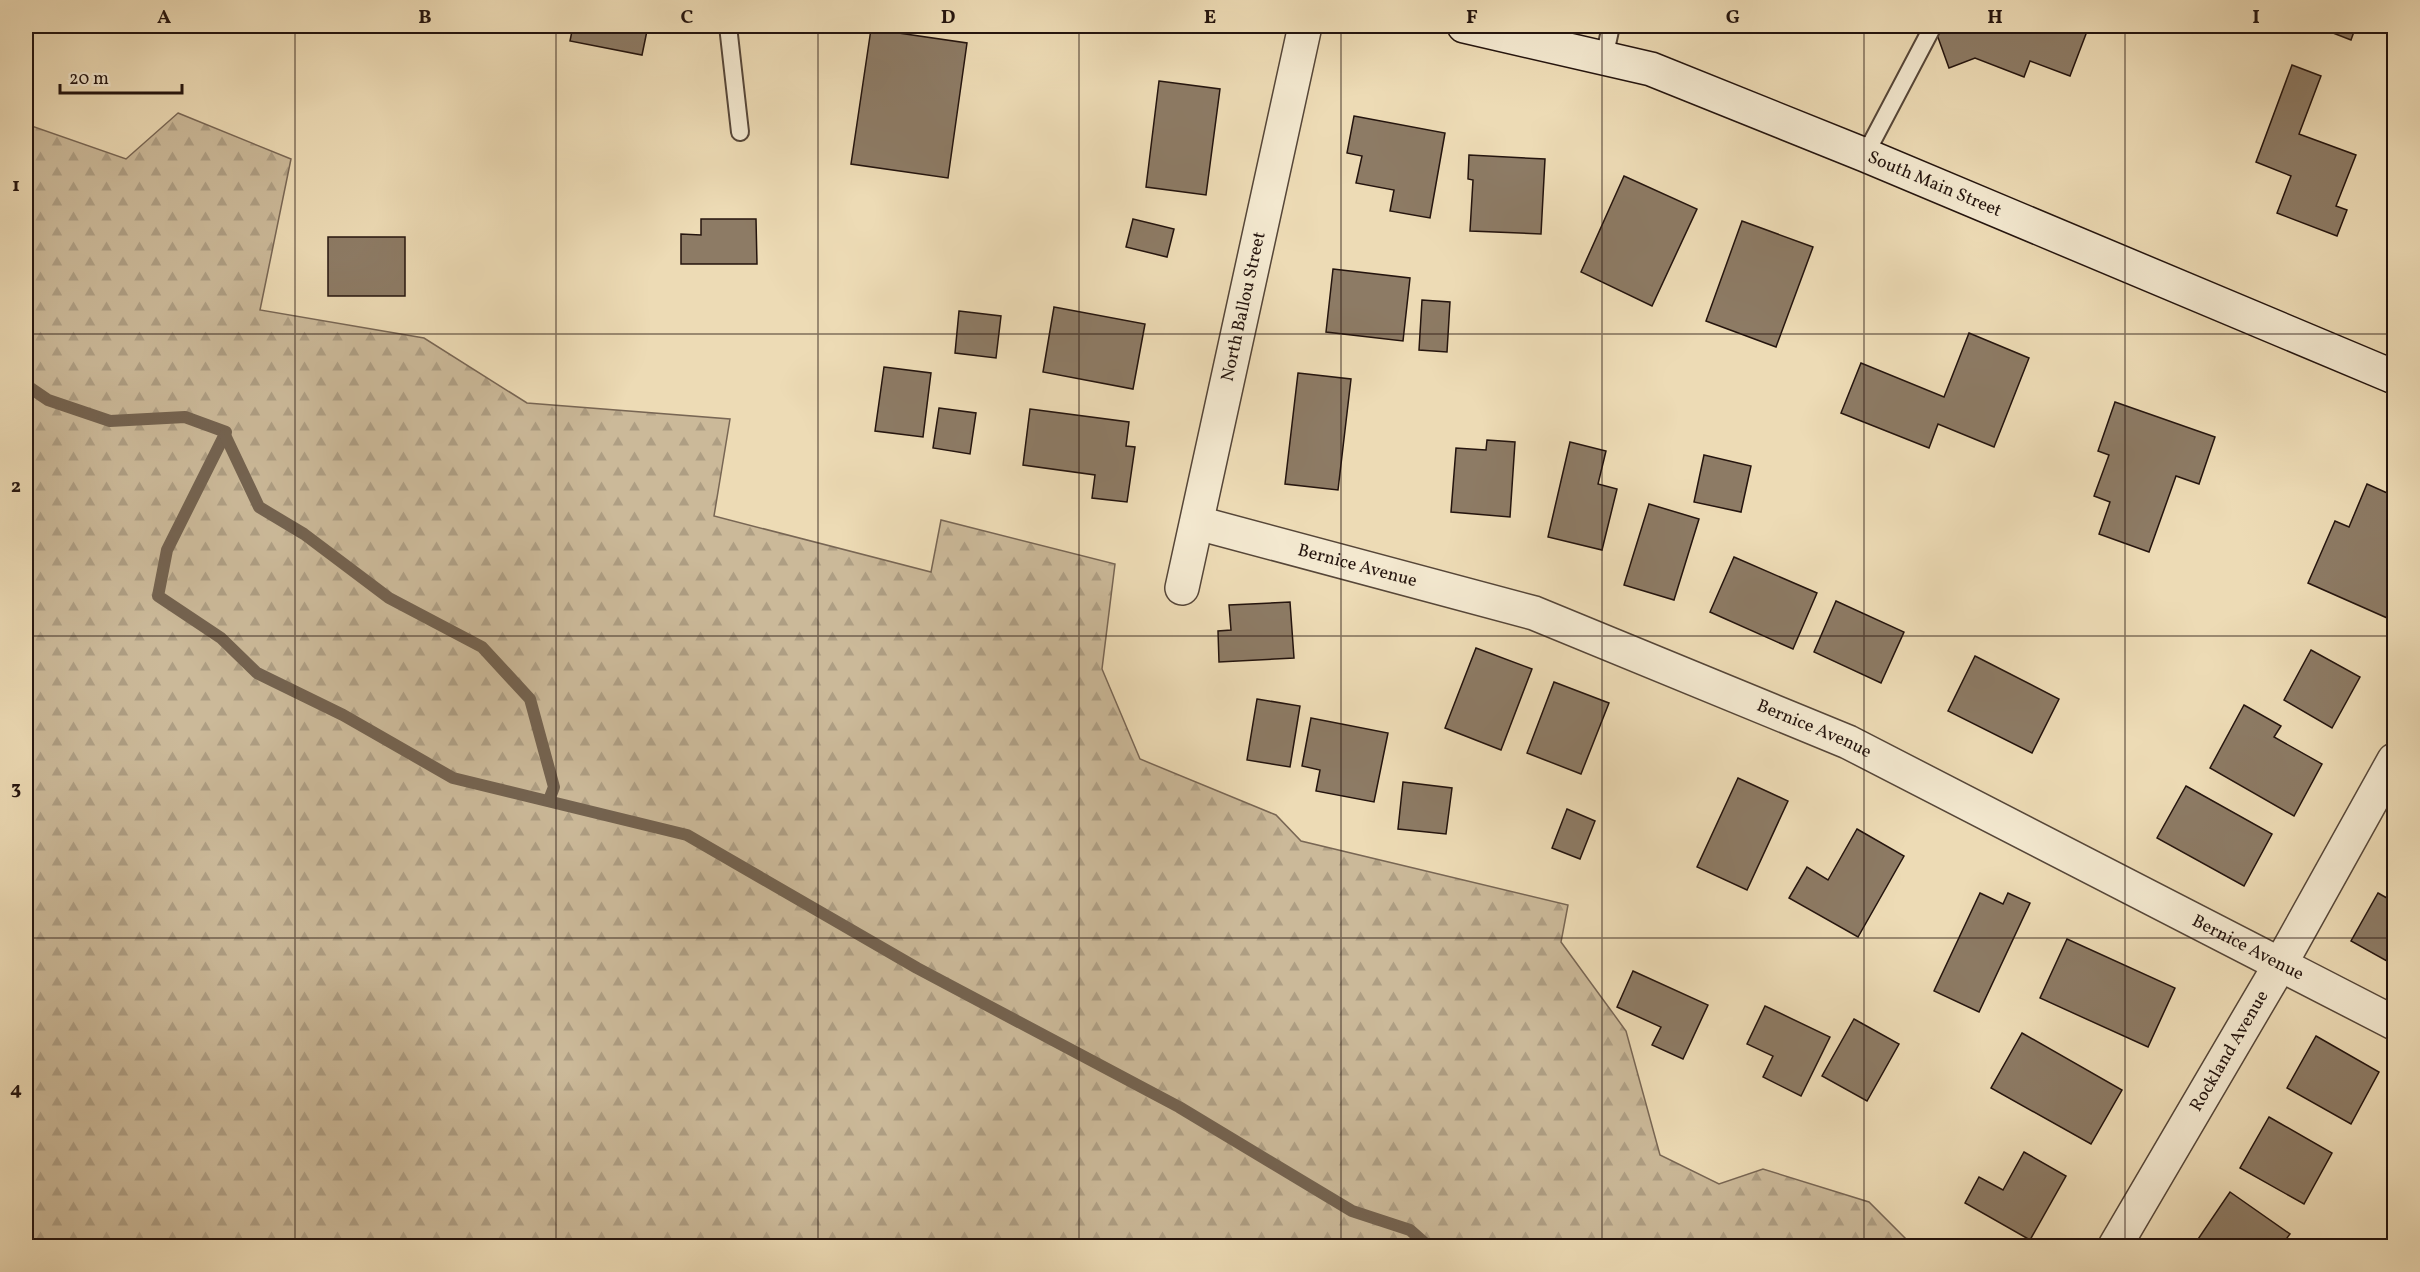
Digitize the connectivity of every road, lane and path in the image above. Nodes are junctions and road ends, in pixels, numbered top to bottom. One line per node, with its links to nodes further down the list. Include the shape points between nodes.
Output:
1 (728, 26): 7 (lane)
2 (1305, 26): 10 (street, North Ballou Street)
3 (1464, 26): 6 (street, South Main Street)
4 (1611, 26): 6 (lane)
5 (1933, 26): 8 (lane)
6 (1604, 58): 8 (street, South Main Street, via 1651,69)
7 (740, 132)
8 (1865, 155): 9 (street, South Main Street)
9 (2394, 377)
10 (1198, 523): 11 (street, North Ballou Street); 13 (street, Bernice Avenue, via 1534,613 1848,742)
11 (1182, 588)
12 (2394, 760): 13 (street, Rockland Avenue)
13 (2281, 963): 14 (street, Bernice Avenue); 15 (street, Rockland Avenue)
14 (2394, 1023)
15 (2115, 1246)

